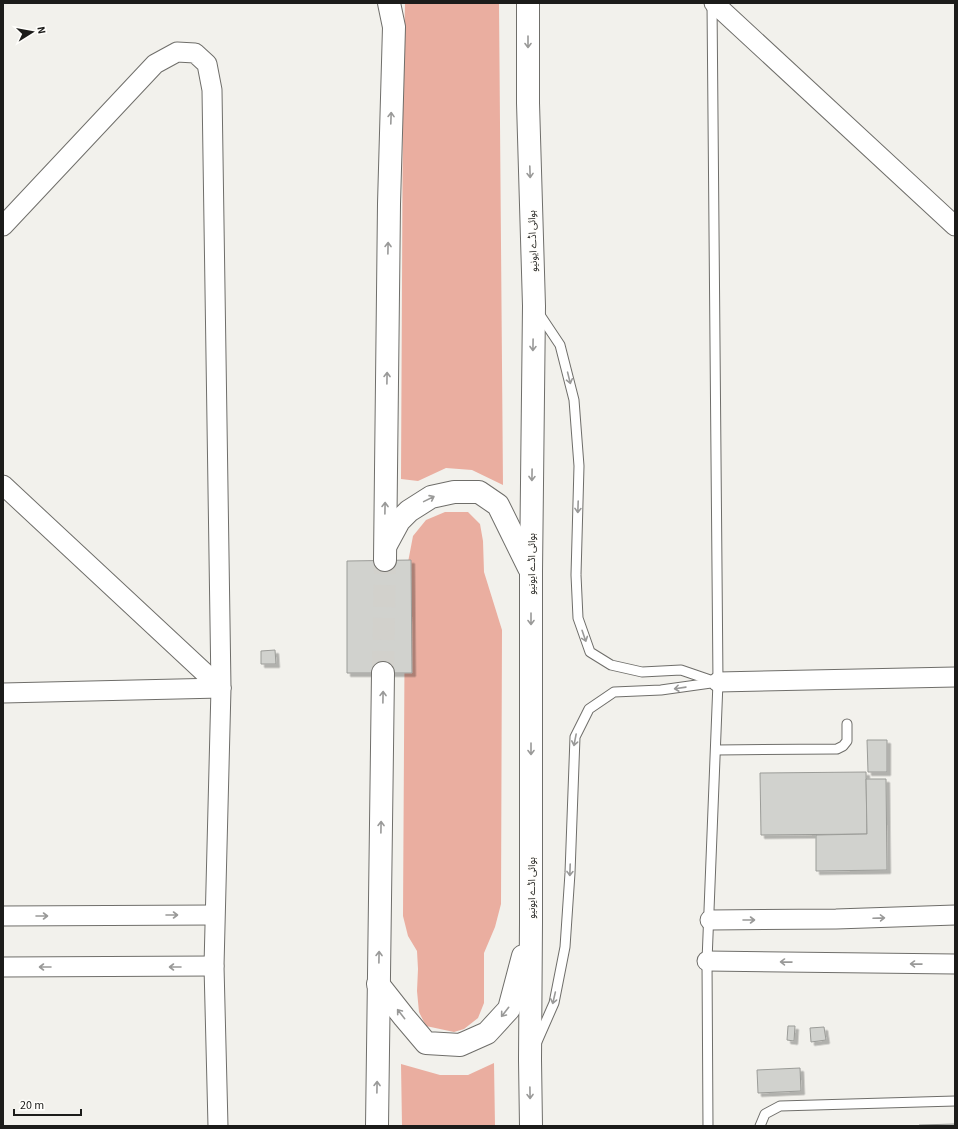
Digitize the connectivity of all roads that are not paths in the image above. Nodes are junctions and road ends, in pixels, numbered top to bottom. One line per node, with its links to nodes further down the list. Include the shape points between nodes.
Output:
1 (389, 3): 8 (main road, via 394,27 388,204 385,553 399,521 431,496 454,492 479,492 498,505)
2 (528, 3): 6 (main road, ہوائی اڈے ایونیو, one-way to 6)
3 (713, 3): 5 (street); 11 (lane)
4 (3, 226): 12 (street, via 155,64 177,52 194,53 207,64 212,98)
5 (955, 226)
6 (534, 306): 8 (main road, ہوائی اڈے ایونیو, one-way to 8); 11 (lane, one-way to 11, via 560,345 574,400 579,466 576,575 578,618 590,652 611,664 642,672 680,670)
7 (3, 485): 12 (street)
8 (531, 572): 20 (main road, ہوائی اڈے ایونیو, one-way to 20)
9 (383, 673): 25 (main road, one-way to 9)
10 (955, 677): 11 (street)
11 (718, 682): 15 (lane); 26 (lane, one-way to 26, via 661,690 614,692 589,709 574,737 570,873 564,947 554,1003)
12 (221, 688): 13 (street); 16 (street)
13 (3, 693)
14 (847, 724): 15 (lane, via 847,741 837,749)
15 (716, 750): 19 (lane)
16 (214, 915): 18 (street, one-way to 16); 23 (street)
17 (955, 915): 19 (street, one-way to 17)
18 (3, 916)
19 (710, 920): 21 (lane)
20 (531, 922): 25 (main road, one-way to 25, via 509,1009 487,1034 460,1045 426,1043); 26 (main road, ہوائی اڈے ایونیو)
21 (707, 961): 22 (street, one-way to 21); 31 (lane)
22 (955, 964)
23 (214, 966): 24 (street, one-way to 24); 28 (street)
24 (3, 967)
25 (378, 984): 29 (main road, one-way to 25)
26 (530, 1060): 30 (main road, ہوائی اڈے ایونیو, one-way to 30)
27 (955, 1101): 32 (lane, via 780,1106 765,1114)
28 (218, 1126)
29 (377, 1126)
30 (531, 1126)
31 (708, 1126)
32 (760, 1126)

